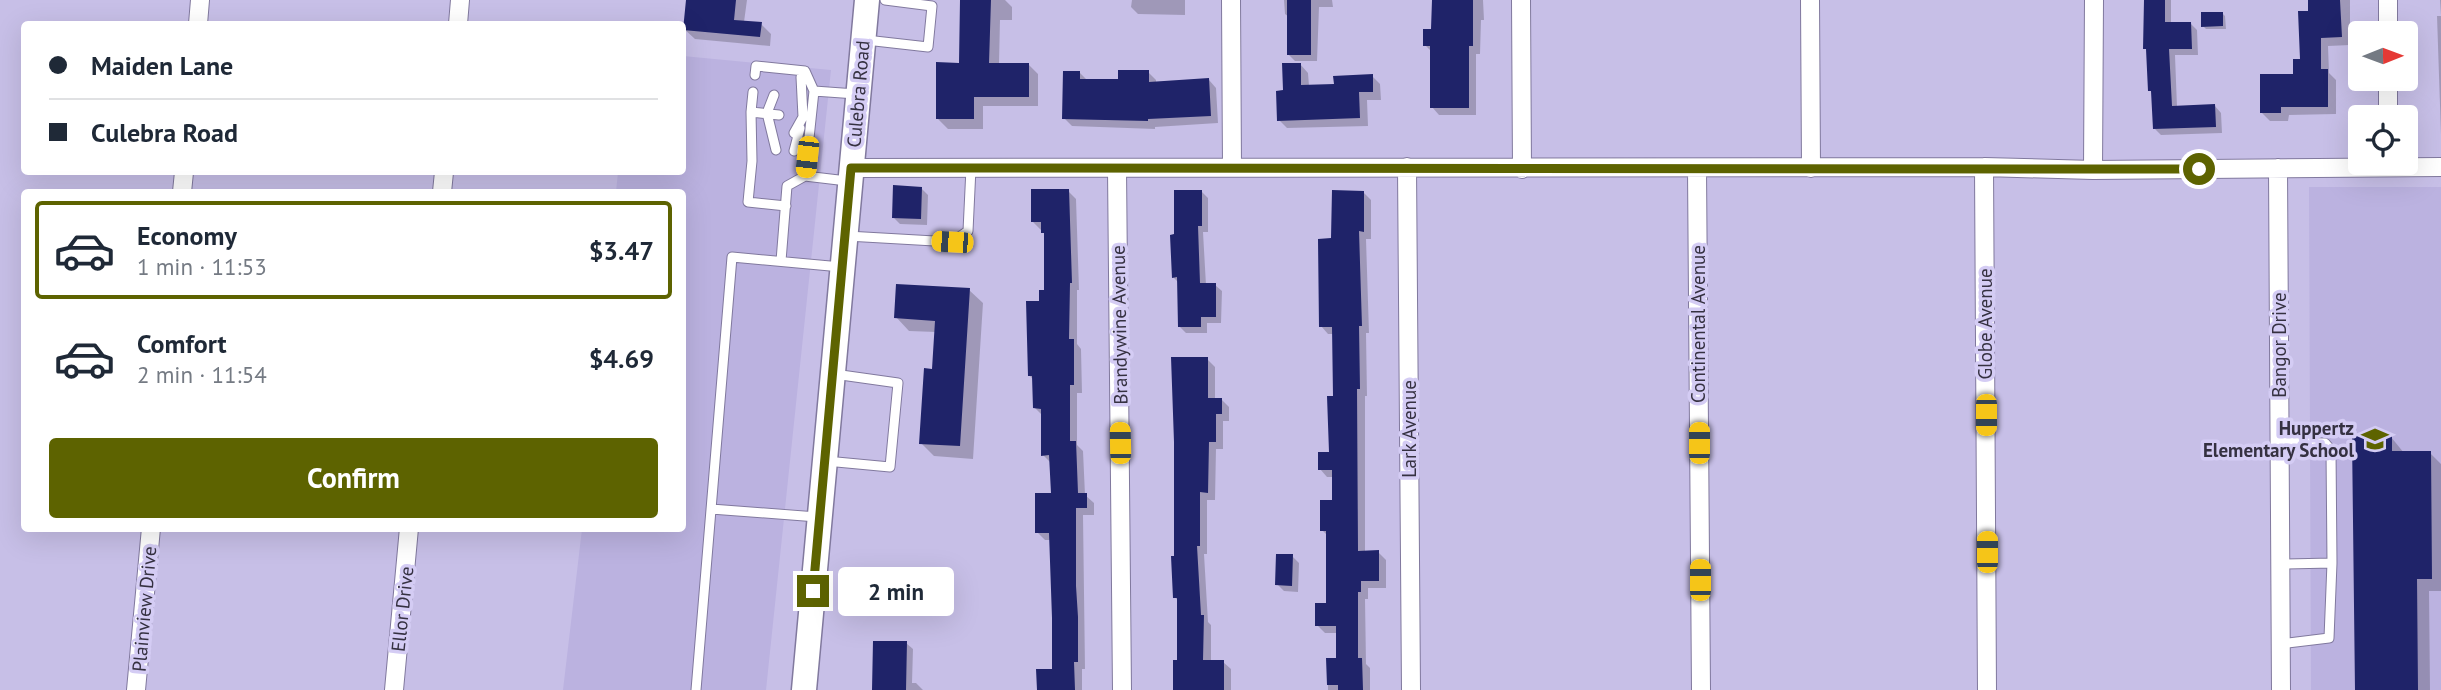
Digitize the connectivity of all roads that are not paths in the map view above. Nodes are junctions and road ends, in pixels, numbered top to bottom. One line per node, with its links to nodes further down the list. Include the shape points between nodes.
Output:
1 (200, 0): 10 (street)
2 (460, 0): 11 (street)
3 (867, 0): 13 (main road, Culebra Road)
4 (885, 0): 13 (lane, via 932,6 929,47)
5 (1231, 0): 31 (street)
6 (1521, 0): 39 (street)
7 (1810, 0): 35 (street)
8 (2094, 0): 41 (street)
9 (2388, 0): 12 (street)
10 (198, 21)
11 (458, 21)
12 (2388, 21)
13 (863, 40): 18 (main road, Culebra Road)
14 (755, 75): 16 (lane, via 757,66 805,71)
15 (801, 77): 24 (lane)
16 (814, 90): 18 (lane); 24 (lane)
17 (753, 92): 21 (lane)
18 (858, 94): 42 (main road, Culebra Road)
19 (777, 96): 22 (lane)
20 (799, 98): 24 (lane)
21 (751, 112): 22 (lane); 44 (lane, via 748,202)
22 (767, 113): 23 (lane); 25 (lane); 27 (lane)
23 (779, 114)
24 (804, 117): 26 (lane); 28 (lane); 43 (lane)
25 (777, 132)
26 (794, 134)
27 (776, 150)
28 (794, 151)
29 (2348, 166): 36 (street)
30 (2418, 166): 34 (street)
31 (1232, 167): 32 (street); 38 (street)
32 (1407, 167): 39 (street); 63 (street, Lark Avenue)
33 (1984, 167): 35 (street); 41 (street); 65 (street, Globe Avenue)
34 (2441, 167)
35 (1811, 168): 40 (street)
36 (2278, 168): 41 (street); 49 (street, Bangor Drive)
37 (971, 169): 38 (street); 42 (street); 45 (lane, via 968,232 952,242)
38 (1117, 169): 62 (street, Brandywine Avenue)
39 (1522, 169): 40 (street)
40 (1697, 169): 64 (street, Continental Avenue)
41 (2093, 170)
42 (850, 175): 43 (lane); 45 (main road, Culebra Road)
43 (805, 176): 44 (lane, via 788,186)
44 (786, 206): 46 (lane)
45 (845, 236): 47 (main road, Culebra Road)
46 (781, 261): 47 (lane); 51 (lane, via 732,257)
47 (842, 267): 48 (main road, Culebra Road)
48 (833, 374): 50 (main road, Culebra Road); 50 (lane, via 898,383 890,467)
49 (2279, 442): 55 (lane, via 2326,443 2331,450); 56 (street, Bangor Drive)
50 (825, 461): 52 (main road, Culebra Road)
51 (711, 509): 52 (lane); 60 (lane)
52 (820, 517): 61 (main road, Culebra Road)
53 (151, 532): 58 (street, Plainview Drive)
54 (410, 532): 59 (street, Ellor Drive)
55 (2332, 562): 56 (lane); 57 (lane, via 2329,638)
56 (2280, 564): 57 (street, Bangor Drive)
57 (2280, 644): 66 (street, Bangor Drive)
58 (136, 690)
59 (394, 690)
60 (696, 690)
61 (804, 690)
62 (1122, 690)
63 (1411, 690)
64 (1701, 690)
65 (1987, 690)
66 (2280, 690)

